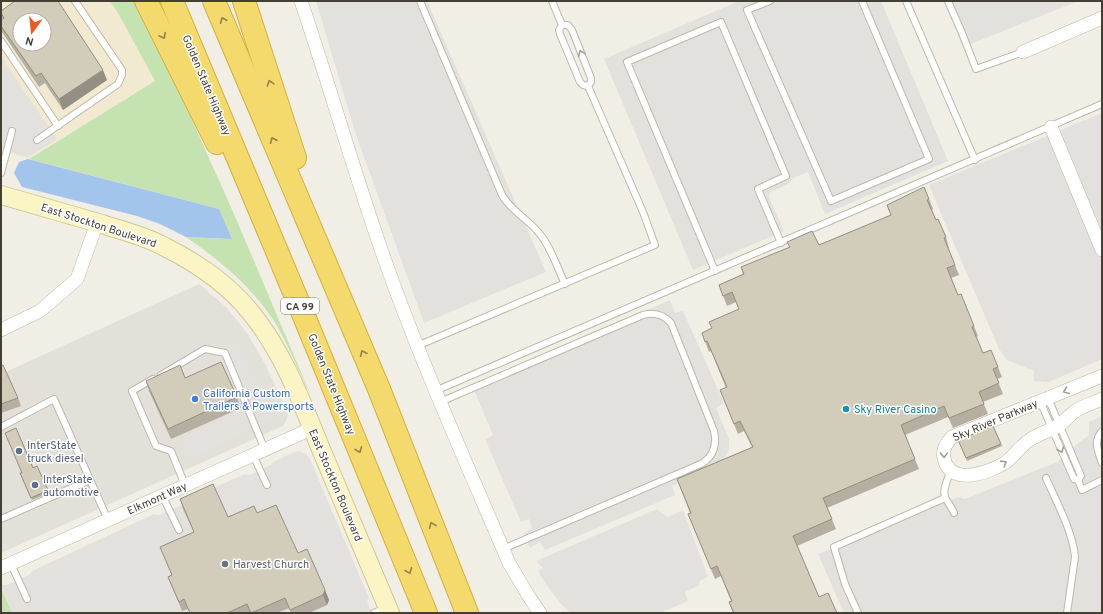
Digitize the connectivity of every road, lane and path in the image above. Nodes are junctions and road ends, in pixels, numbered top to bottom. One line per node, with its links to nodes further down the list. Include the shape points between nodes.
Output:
1 (75, 1): 19 (lane, via 122,70 122,75 118,84)
2 (146, 1): 32 (highway, one-way to 32)
3 (172, 1): 32 (highway, Golden State Highway / CA 99)
4 (214, 1): 26 (highway, one-way to 4)
5 (244, 1): 26 (highway, one-way to 5, via 300,172)
6 (301, 1): 34 (street, via 379,244)
7 (420, 1): 31 (lane, via 502,195 544,240)
8 (552, 1): 14 (lane)
9 (770, 1): 10 (lane, via 747,10 831,201 929,158)
10 (862, 1)
11 (906, 1): 23 (lane)
12 (948, 1): 16 (lane, via 976,70)
13 (1102, 18): 16 (street)
14 (562, 25): 17 (lane, via 560,34 580,82); 17 (lane, one-way to 14, via 591,78 572,30 568,25)
15 (1, 41): 19 (lane)
16 (1023, 52)
17 (588, 86): 31 (lane, via 655,245)
18 (1102, 104): 20 (lane)
19 (58, 126): 22 (lane)
20 (1051, 127): 23 (lane); 29 (street)
21 (12, 132): 24 (lane)
22 (37, 140)
23 (975, 160): 28 (lane)
24 (1, 173)
25 (1, 195): 27 (main road, East Stockton Boulevard)
26 (305, 215): 63 (highway, one-way to 26, via 379,389)
27 (97, 223): 33 (street, via 77,279 40,311); 41 (main road, East Stockton Boulevard, via 164,246 190,260 235,295 255,318 280,356)
28 (780, 243): 30 (lane); 30 (lane, via 758,189 786,176 721,22 627,62)
29 (1102, 250)
30 (715, 271): 36 (lane)
31 (565, 284): 34 (lane)
32 (299, 304): 62 (highway, Golden State Highway / CA 99, one-way to 62)
33 (1, 330)
34 (417, 346): 36 (street)
35 (1102, 376): 37 (street, Sky River Parkway, one-way to 37)
36 (438, 397): 58 (street); 58 (lane, via 648,313 664,316 671,323 714,431 715,444 711,455 703,463)
37 (1044, 399): 39 (lane); 46 (street, Sky River Parkway, one-way to 46, via 952,437 945,445 943,456)
38 (1102, 399): 39 (street, via 1077,410)
39 (1055, 427): 46 (street, one-way to 39, via 968,475 995,468 1010,459 1031,439); 49 (lane, via 1074,479 1078,480 1082,490)
40 (1, 428): 48 (lane, via 54,399)
41 (312, 428): 43 (street, Elkmont Way); 61 (main road, East Stockton Boulevard)
42 (1102, 431): 45 (lane, via 1096,444)
43 (265, 450): 44 (street, Elkmont Way); 50 (lane, via 225,353 205,349 132,391 156,446 171,451)
44 (253, 455): 50 (street, Elkmont Way); 51 (lane)
45 (1102, 463)
46 (951, 471): 53 (lane, via 944,493)
47 (1046, 478): 66 (lane, via 1072,539 1075,557)
48 (90, 480): 55 (lane); 56 (lane)
49 (1102, 480)
50 (185, 485): 52 (street, Elkmont Way)
51 (267, 485)
52 (162, 495): 56 (street, Elkmont Way); 57 (lane)
53 (945, 498): 54 (lane); 65 (lane, via 834,547 845,584)
54 (954, 513)
55 (1, 519)
56 (108, 520): 59 (street, Elkmont Way)
57 (179, 530)
58 (503, 549): 64 (street, via 518,579)
59 (6, 566): 60 (lane)
60 (27, 599)
61 (384, 611)
62 (426, 613)
63 (467, 613)
64 (540, 613)
65 (858, 613)
66 (1067, 613)

